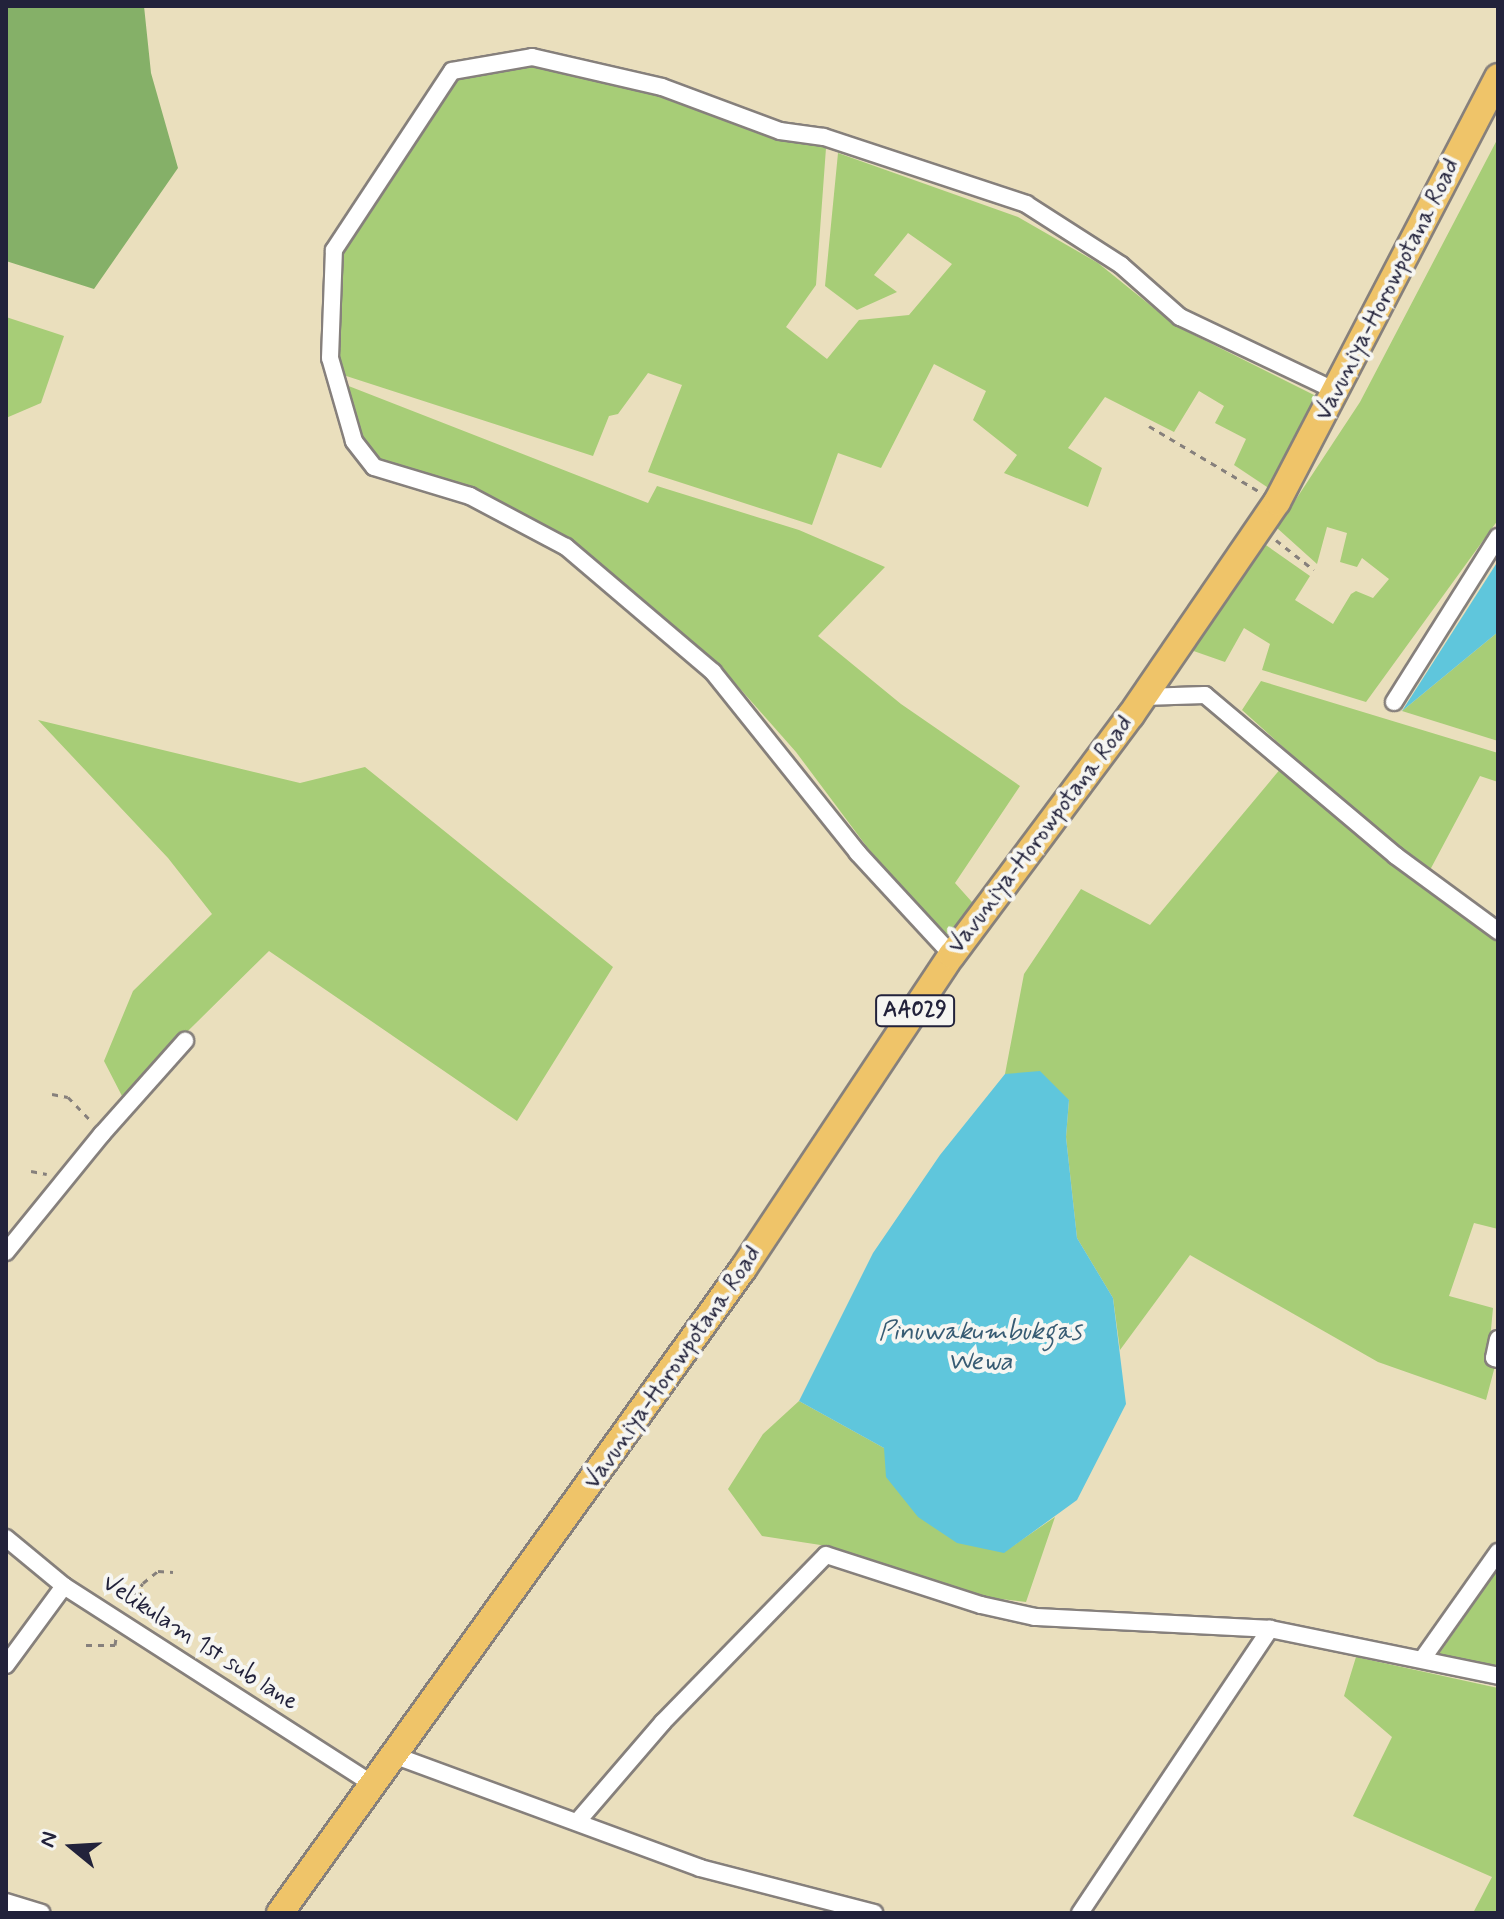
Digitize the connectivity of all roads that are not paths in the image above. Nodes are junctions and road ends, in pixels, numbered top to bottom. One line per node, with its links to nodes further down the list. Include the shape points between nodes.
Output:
1 (1498, 77): 2 (highway, Vavuniya-Horowpotana Road / AA029)
2 (1336, 391): 4 (highway, Vavuniya-Horowpotana Road / AA029, via 1277,502); 7 (street, via 1180,317 1121,265 1026,204 824,137 780,131 662,87 604,73 532,57 452,71 334,250 330,358 354,441 374,467 470,496 566,547 713,672 858,853)
3 (1498, 537): 5 (street)
4 (1143, 697): 6 (street, via 1205,695 1396,856); 7 (highway, Vavuniya-Horowpotana Road / AA029)
5 (1394, 702)
6 (1498, 931)
7 (952, 955): 19 (highway, Vavuniya-Horowpotana Road / AA029, via 763,1242)
8 (185, 1041): 9 (street)
9 (6, 1252)
10 (1498, 1339): 11 (street)
11 (1498, 1359)
12 (6, 1538): 14 (street, Velikulam 1st sub lane)
13 (1498, 1552): 16 (street)
14 (64, 1586): 17 (street); 20 (street, Velikulam 1st sub lane)
15 (1270, 1629): 16 (street); 21 (street, via 1035,1617 826,1555 663,1722); 26 (street)
16 (1423, 1658): 18 (street)
17 (6, 1665)
18 (1498, 1676)
19 (396, 1756): 20 (highway, Vavuniya-Horowpotana Road / AA029); 21 (street)
20 (372, 1784): 24 (highway, Vavuniya-Horowpotana Road / AA029)
21 (577, 1822): 25 (street, via 700,1868)
22 (6, 1902): 23 (street)
23 (41, 1913)
24 (280, 1913)
25 (874, 1913)
26 (1080, 1913)

